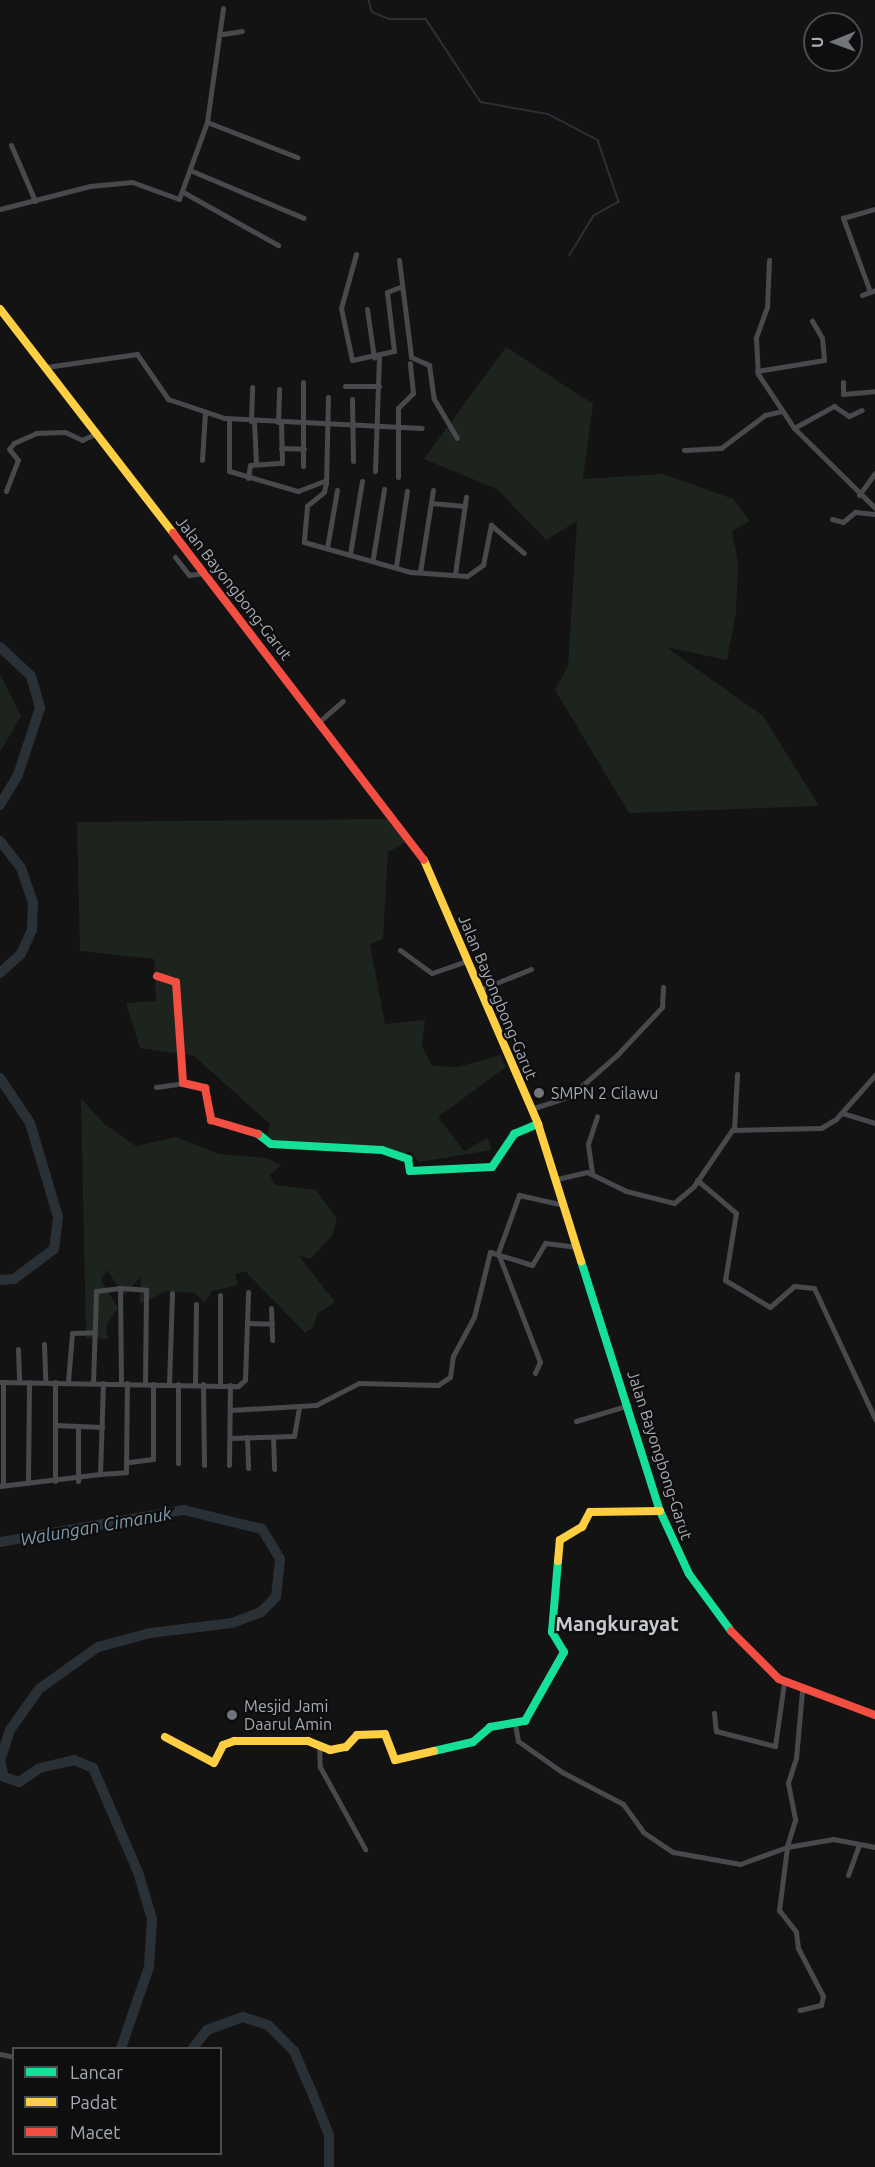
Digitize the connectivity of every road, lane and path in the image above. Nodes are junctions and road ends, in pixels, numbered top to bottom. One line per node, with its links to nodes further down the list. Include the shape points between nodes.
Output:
1 (223, 8): 3 (street)
2 (242, 31): 3 (street)
3 (223, 34): 4 (street)
4 (207, 122): 6 (street); 7 (street)
5 (11, 145): 9 (street)
6 (297, 157)
7 (192, 171): 8 (street); 12 (street)
8 (183, 192): 9 (street, via 177,199 143,182 126,182); 13 (street)
9 (35, 201): 10 (street)
10 (2, 208)
11 (875, 209): 18 (street, via 843,218)
12 (304, 218)
13 (278, 245)
14 (356, 254): 23 (street, via 342,292 345,341 352,360)
15 (399, 260): 17 (street)
16 (770, 260): 26 (street, via 767,307 756,338)
17 (400, 287): 23 (street, via 387,292 395,350); 50 (street, via 411,357 429,365 434,399)
18 (872, 290): 19 (street)
19 (862, 295)
20 (0, 309): 25 (main road, Jalan Bayongbong-Garut)
21 (367, 309): 23 (street)
22 (812, 321): 26 (street, via 822,338 824,360)
23 (377, 358): 30 (street)
24 (410, 363): 47 (street, via 413,393 399,405)
25 (46, 367): 38 (street, via 137,354 144,357 164,396); 49 (main road, Jalan Bayongbong-Garut)
26 (757, 371): 37 (street)
27 (303, 382): 42 (street)
28 (843, 382): 33 (street, via 843,394)
29 (345, 386): 30 (street)
30 (379, 386): 46 (street)
31 (252, 387): 40 (street)
32 (279, 389): 41 (street)
33 (875, 391)
34 (328, 397): 43 (street)
35 (352, 399): 44 (street)
36 (862, 410): 45 (street, via 849,416 837,405)
37 (782, 411): 45 (street); 53 (street, via 765,415 721,448)
38 (205, 412): 39 (street); 54 (street)
39 (229, 419): 40 (street); 61 (street, via 227,469)
40 (253, 421): 41 (street); 56 (street)
41 (279, 422): 42 (street); 51 (street)
42 (304, 423): 43 (street); 52 (street)
43 (327, 423): 44 (street); 62 (street)
44 (352, 424): 46 (street); 55 (street)
45 (797, 425): 69 (street)
46 (375, 426): 47 (street); 58 (street)
47 (398, 427): 48 (street); 60 (street)
48 (422, 428)
49 (97, 433): 67 (street, via 82,440 65,432 36,433 14,443 9,449 18,460); 83 (main road, Jalan Bayongbong-Garut)
50 (457, 438)
51 (281, 448): 52 (street); 56 (street, via 281,464)
52 (304, 448): 57 (street)
53 (684, 450)
54 (202, 460)
55 (353, 461)
56 (256, 464): 61 (street, via 250,466)
57 (303, 466)
58 (375, 471)
59 (875, 473): 69 (street)
60 (398, 477)
61 (248, 478): 62 (street, via 298,491)
62 (326, 481): 76 (street, via 324,492 307,506 302,539)
63 (362, 481): 78 (street)
64 (384, 489): 80 (street)
65 (337, 490): 76 (street)
66 (433, 490): 71 (street)
67 (6, 491)
68 (407, 491): 81 (street)
69 (861, 493): 73 (street)
70 (466, 497): 72 (street)
71 (431, 503): 72 (street); 82 (street)
72 (465, 506): 84 (street)
73 (875, 508)
74 (875, 514): 75 (street, via 853,512 843,522)
75 (832, 519)
76 (327, 548): 78 (street)
77 (524, 553): 84 (street, via 491,525 483,565 472,574)
78 (350, 554): 80 (street)
79 (175, 558): 83 (street, via 189,575)
80 (373, 558): 81 (street)
81 (396, 566): 82 (street)
82 (420, 572): 84 (street)
83 (206, 573): 86 (main road, Jalan Bayongbong-Garut)
84 (454, 574)
85 (343, 701): 86 (street)
86 (321, 720): 88 (main road, Jalan Bayongbong-Garut, via 420,850)
87 (400, 950): 88 (street, via 432,973)
88 (467, 962): 92 (main road, Jalan Bayongbong-Garut)
89 (531, 969): 92 (street)
90 (157, 976): 95 (main road, via 176,982)
91 (663, 987): 97 (street, via 662,1007 617,1055 569,1097)
92 (479, 990): 97 (main road, Jalan Bayongbong-Garut)
93 (737, 1074): 102 (street)
94 (875, 1075): 98 (street)
95 (183, 1083): 96 (street); 101 (main road, via 206,1089 211,1120 254,1131 271,1144 382,1150 408,1159 410,1171 496,1166 514,1134)
96 (156, 1087)
97 (531, 1109): 101 (main road, Jalan Bayongbong-Garut)
98 (842, 1113): 100 (street); 102 (street, via 821,1128)
99 (597, 1116): 103 (street, via 588,1144)
100 (875, 1123)
101 (538, 1124): 104 (main road, Jalan Bayongbong-Garut)
102 (734, 1130): 105 (street)
103 (592, 1173): 104 (street); 105 (street, via 668,1203)
104 (557, 1179): 106 (main road, Jalan Bayongbong-Garut)
105 (697, 1180): 142 (street, via 736,1213 725,1280 770,1307 794,1286 814,1288)
106 (566, 1205): 107 (main road, Jalan Bayongbong-Garut); 108 (street, via 519,1195)
107 (580, 1247): 108 (street, via 545,1244 532,1265); 139 (main road, Jalan Bayongbong-Garut)
108 (498, 1254): 121 (street, via 539,1357); 140 (street, via 489,1253 474,1317 453,1356 450,1377 438,1385 359,1383 316,1405)
109 (120, 1288): 117 (street, via 96,1291); 130 (street); 131 (street, via 146,1290)
110 (248, 1292): 115 (street)
111 (172, 1293): 133 (street)
112 (220, 1295): 137 (street)
113 (196, 1304): 135 (street)
114 (271, 1308): 116 (street)
115 (247, 1323): 116 (street); 138 (street, via 245,1380)
116 (272, 1324): 118 (street)
117 (95, 1332): 127 (street, via 72,1333); 128 (street)
118 (272, 1340)
119 (44, 1344): 125 (street)
120 (18, 1349): 123 (street)
121 (535, 1373)
122 (2, 1382): 123 (street); 160 (street)
123 (19, 1382): 124 (street)
124 (29, 1382): 125 (street); 159 (street)
125 (45, 1382): 126 (street)
126 (55, 1382): 127 (street); 144 (street)
127 (68, 1382): 128 (street)
128 (93, 1383): 129 (street)
129 (103, 1383): 130 (street); 146 (street)
130 (124, 1383): 131 (street); 150 (street)
131 (145, 1383): 132 (street)
132 (153, 1383): 133 (street); 150 (street, via 153,1459)
133 (169, 1384): 134 (street)
134 (178, 1384): 135 (street); 151 (street)
135 (195, 1384): 136 (street)
136 (203, 1384): 137 (street); 152 (street)
137 (220, 1384): 138 (street)
138 (230, 1385): 141 (street)
139 (629, 1405): 143 (street); 161 (main road, Jalan Bayongbong-Garut)
140 (299, 1407): 141 (street); 148 (street, via 298,1434)
141 (230, 1410): 149 (street)
142 (875, 1419)
143 (576, 1421)
144 (55, 1425): 145 (street); 158 (street)
145 (78, 1426): 146 (street); 157 (street)
146 (102, 1427): 156 (street)
147 (246, 1437): 148 (street); 149 (street); 154 (street)
148 (273, 1437): 155 (street)
149 (230, 1438): 153 (street)
150 (129, 1462): 156 (street, via 126,1472)
151 (178, 1463)
152 (204, 1465)
153 (229, 1465)
154 (248, 1468)
155 (274, 1469)
156 (100, 1474): 157 (street)
157 (78, 1480): 158 (street)
158 (55, 1481): 159 (street)
159 (28, 1483): 160 (street)
160 (2, 1486)
161 (660, 1511): 162 (main road, Jalan Bayongbong-Garut, via 694,1582 748,1652); 166 (main road, via 590,1512 582,1527 560,1540 552,1632 563,1657 530,1717)
162 (784, 1683): 163 (main road, Jalan Bayongbong-Garut); 164 (street, via 775,1746 716,1731)
163 (802, 1691): 165 (main road, Jalan Bayongbong-Garut); 170 (street, via 788,1783 795,1820)
164 (714, 1713)
165 (875, 1715)
166 (515, 1724): 168 (main road, via 490,1727 473,1742 395,1760 385,1734 357,1735 342,1749); 170 (street, via 518,1741 562,1772 623,1804 643,1832 673,1852 740,1864)
167 (165, 1737): 168 (main road, via 214,1763 223,1744 234,1741)
168 (319, 1744): 172 (street, via 320,1767)
169 (859, 1845): 170 (street, via 823,1840); 171 (street); 173 (street)
170 (787, 1847): 174 (street, via 778,1910 796,1932 798,1948 823,1996 820,2005)
171 (875, 1847)
172 (365, 1848)
173 (848, 1875)
174 (800, 2010)

